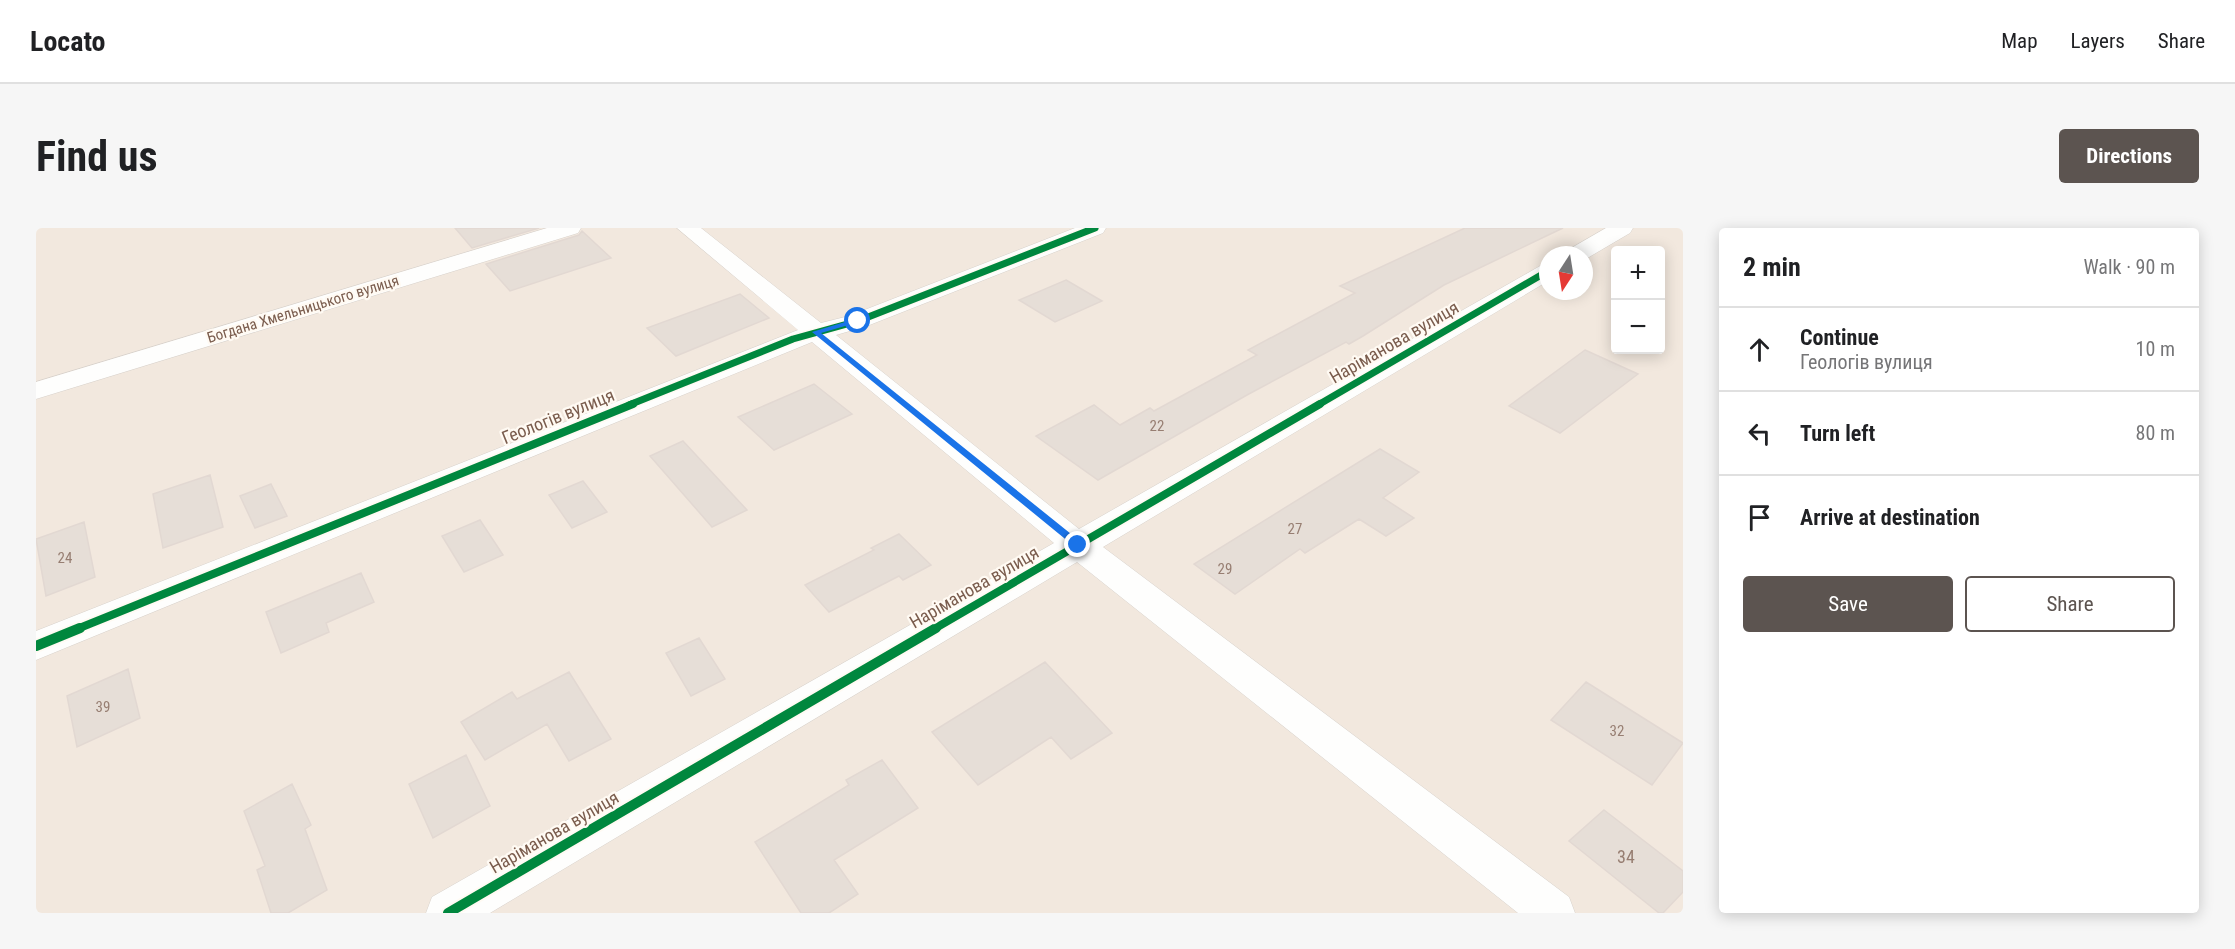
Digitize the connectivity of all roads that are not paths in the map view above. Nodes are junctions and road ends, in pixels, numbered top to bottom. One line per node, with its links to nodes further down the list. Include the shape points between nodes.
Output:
1 (570, 228): 8 (street, Богдана Хмельницького вулиця)
2 (688, 228): 7 (street)
3 (1095, 228): 7 (street, Геологів вулиця, via 858,321)
4 (1622, 228): 5 (street)
5 (1591, 246)
6 (1539, 276): 9 (street, Наріманова вулиця)
7 (815, 332): 9 (street); 10 (street, Геологів вулиця)
8 (36, 391)
9 (1078, 545): 11 (street, Наріманова вулиця); 12 (street)
10 (36, 646)
11 (448, 913)
12 (1553, 913)

